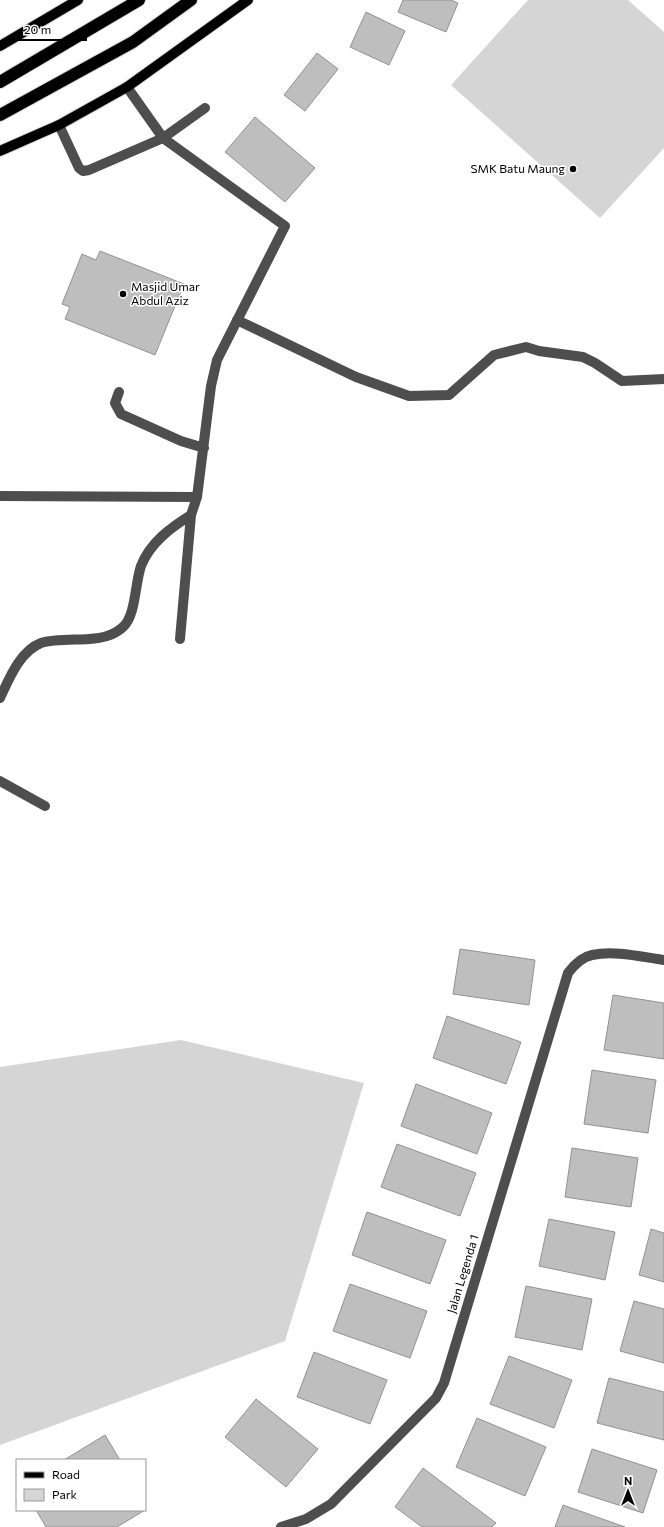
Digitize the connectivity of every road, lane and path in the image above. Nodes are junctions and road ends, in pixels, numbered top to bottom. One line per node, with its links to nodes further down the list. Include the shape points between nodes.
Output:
1 (78, 0): 5 (main road)
2 (139, 0): 6 (highway)
3 (191, 0): 9 (highway, via 133,42)
4 (248, 0): 7 (main road)
5 (0, 46)
6 (0, 82)
7 (127, 87): 10 (main road); 11 (street)
8 (206, 108): 11 (street)
9 (0, 115)
10 (59, 125): 11 (street, via 78,168 83,171); 12 (main road)
11 (163, 138): 13 (street, via 285,226)
12 (0, 151)
13 (237, 320): 14 (street, via 356,377 409,396 449,395 494,355 526,347 583,357 595,362 622,381); 16 (street, via 217,360 211,386)
14 (664, 379)
15 (119, 392): 16 (street, via 115,404 121,414 181,441)
16 (204, 448): 18 (street)
17 (0, 496): 18 (street)
18 (197, 497): 19 (street)
19 (191, 515): 20 (street); 21 (street, via 170,528 151,548 141,567 131,612 124,626 107,637 42,642 31,648 10,674)
20 (180, 639)
21 (0, 698)
22 (0, 781): 23 (street)
23 (45, 806)
24 (664, 960): 25 (street, Jalan Legenda 1, via 607,954 591,955 577,962 568,973 444,1383 436,1398 331,1504 306,1519)
25 (281, 1527)

